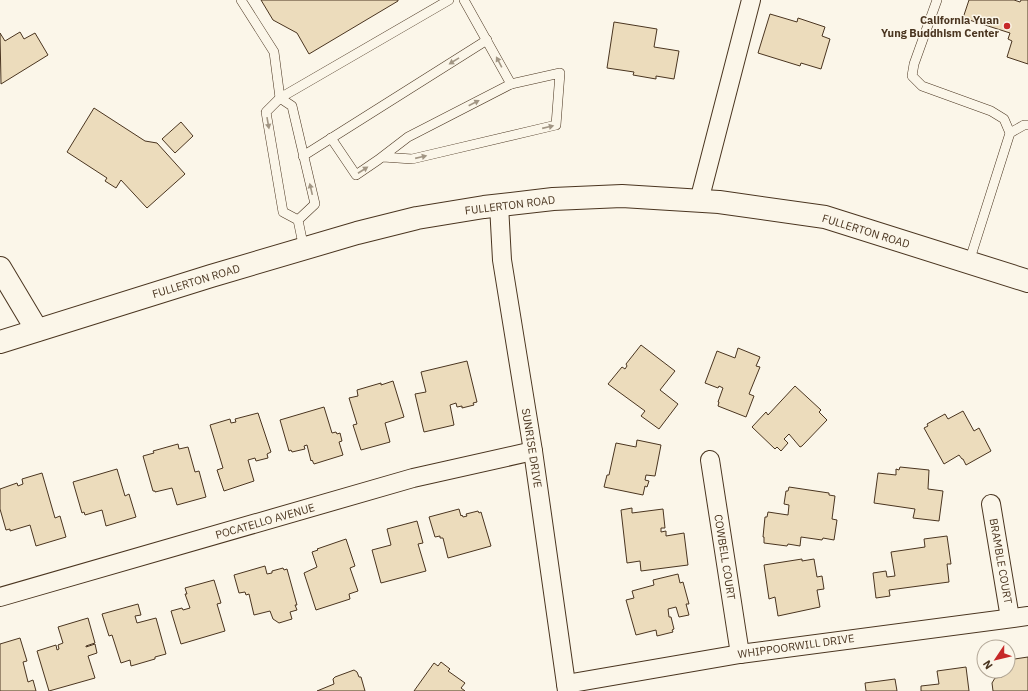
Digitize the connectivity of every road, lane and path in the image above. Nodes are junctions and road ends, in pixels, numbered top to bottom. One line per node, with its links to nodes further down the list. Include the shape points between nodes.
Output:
1 (241, 0): 8 (lane, via 274,52)
2 (449, 0): 8 (lane)
3 (464, 0): 6 (lane)
4 (751, 0): 14 (street)
5 (937, 0): 10 (lane, via 912,76 922,86 991,111 1004,119)
6 (487, 40): 7 (lane, one-way to 6); 11 (lane, one-way to 11)
7 (511, 84): 13 (lane, one-way to 7, via 408,137); 13 (lane, one-way to 7, via 412,159 556,125 560,73)
8 (280, 98): 12 (lane, via 292,106); 16 (lane, one-way to 16, via 266,112 283,212)
9 (1028, 125): 10 (lane)
10 (1010, 133): 18 (lane)
11 (331, 138): 12 (lane); 13 (lane, one-way to 13, via 356,175)
12 (303, 156): 16 (lane, one-way to 12, via 314,204)
13 (383, 157)
14 (699, 201): 15 (main road, FULLERTON ROAD, via 622,196); 18 (main road, FULLERTON ROAD, via 825,217)
15 (499, 205): 17 (main road, FULLERTON ROAD, via 417,218); 23 (street, SUNRISE DRIVE, via 502,260)
16 (298, 220): 17 (lane)
17 (304, 249): 21 (main road, FULLERTON ROAD)
18 (969, 262): 20 (main road, FULLERTON ROAD)
19 (0, 268): 21 (main road)
20 (1028, 281)
21 (37, 330): 22 (main road, FULLERTON ROAD)
22 (0, 342)
23 (533, 451): 26 (street, POCATELLO AVENUE, via 414,478); 30 (street, SUNRISE DRIVE)
24 (710, 460): 29 (street, COWBELL COURT)
25 (991, 504): 28 (street, BRAMBLE COURT)
26 (0, 597)
27 (1028, 616): 28 (street, WHIPPOORWILL DRIVE)
28 (1010, 618): 29 (street, WHIPPOORWILL DRIVE)
29 (740, 654): 30 (street, WHIPPOORWILL DRIVE)
30 (566, 688)

